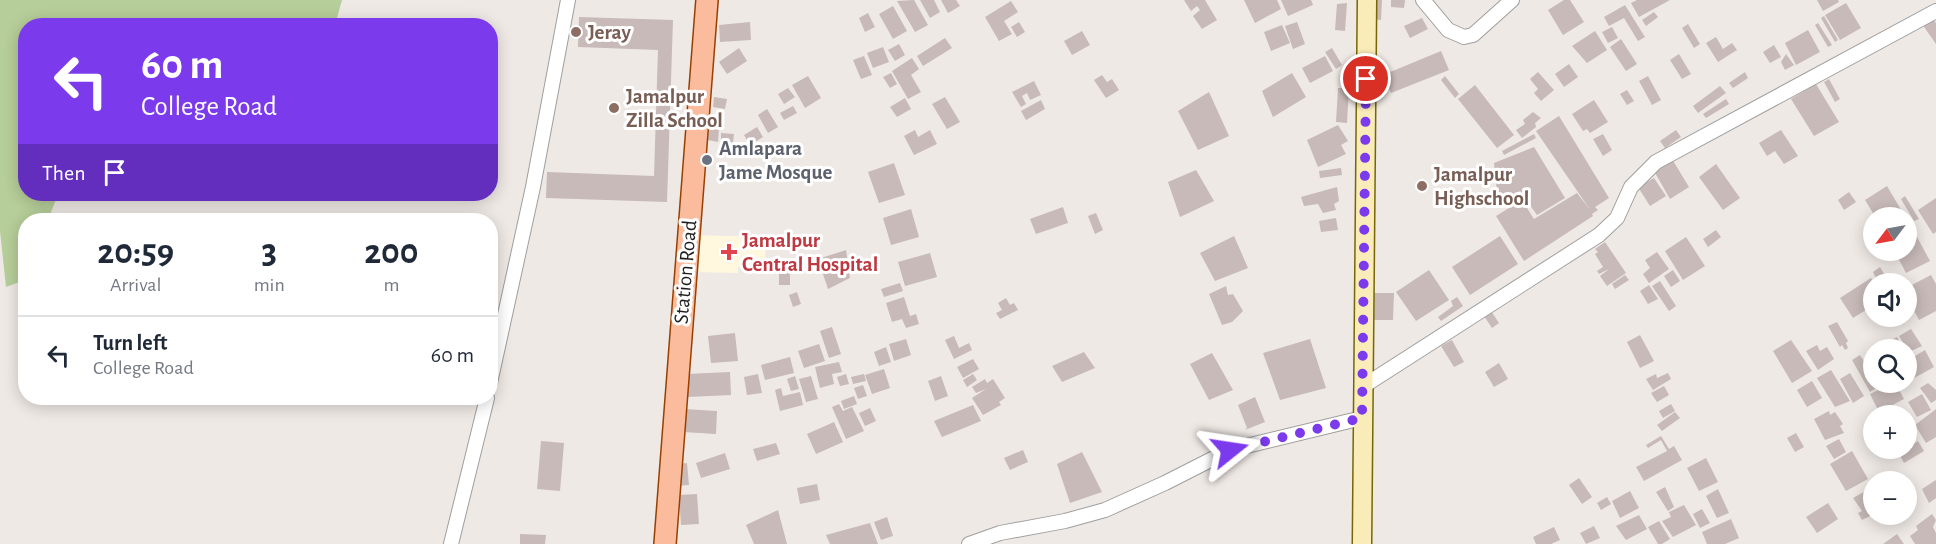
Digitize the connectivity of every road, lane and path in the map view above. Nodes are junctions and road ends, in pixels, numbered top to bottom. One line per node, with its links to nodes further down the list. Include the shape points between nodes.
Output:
1 (568, 0): 7 (street)
2 (707, 0): 12 (main road, Station Road)
3 (1367, 0): 8 (main road)
4 (1423, 0): 5 (street, via 1448,30 1464,37 1473,35)
5 (1512, 0)
6 (1936, 10): 8 (street, via 1656,162 1631,187 1617,218 1599,235)
7 (498, 347)
8 (1362, 387): 10 (main road)
9 (485, 405): 11 (street)
10 (1362, 418): 13 (street, via 1230,450 1105,510 1000,533); 14 (main road)
11 (451, 544)
12 (665, 544)
13 (969, 544)
14 (1362, 544)

